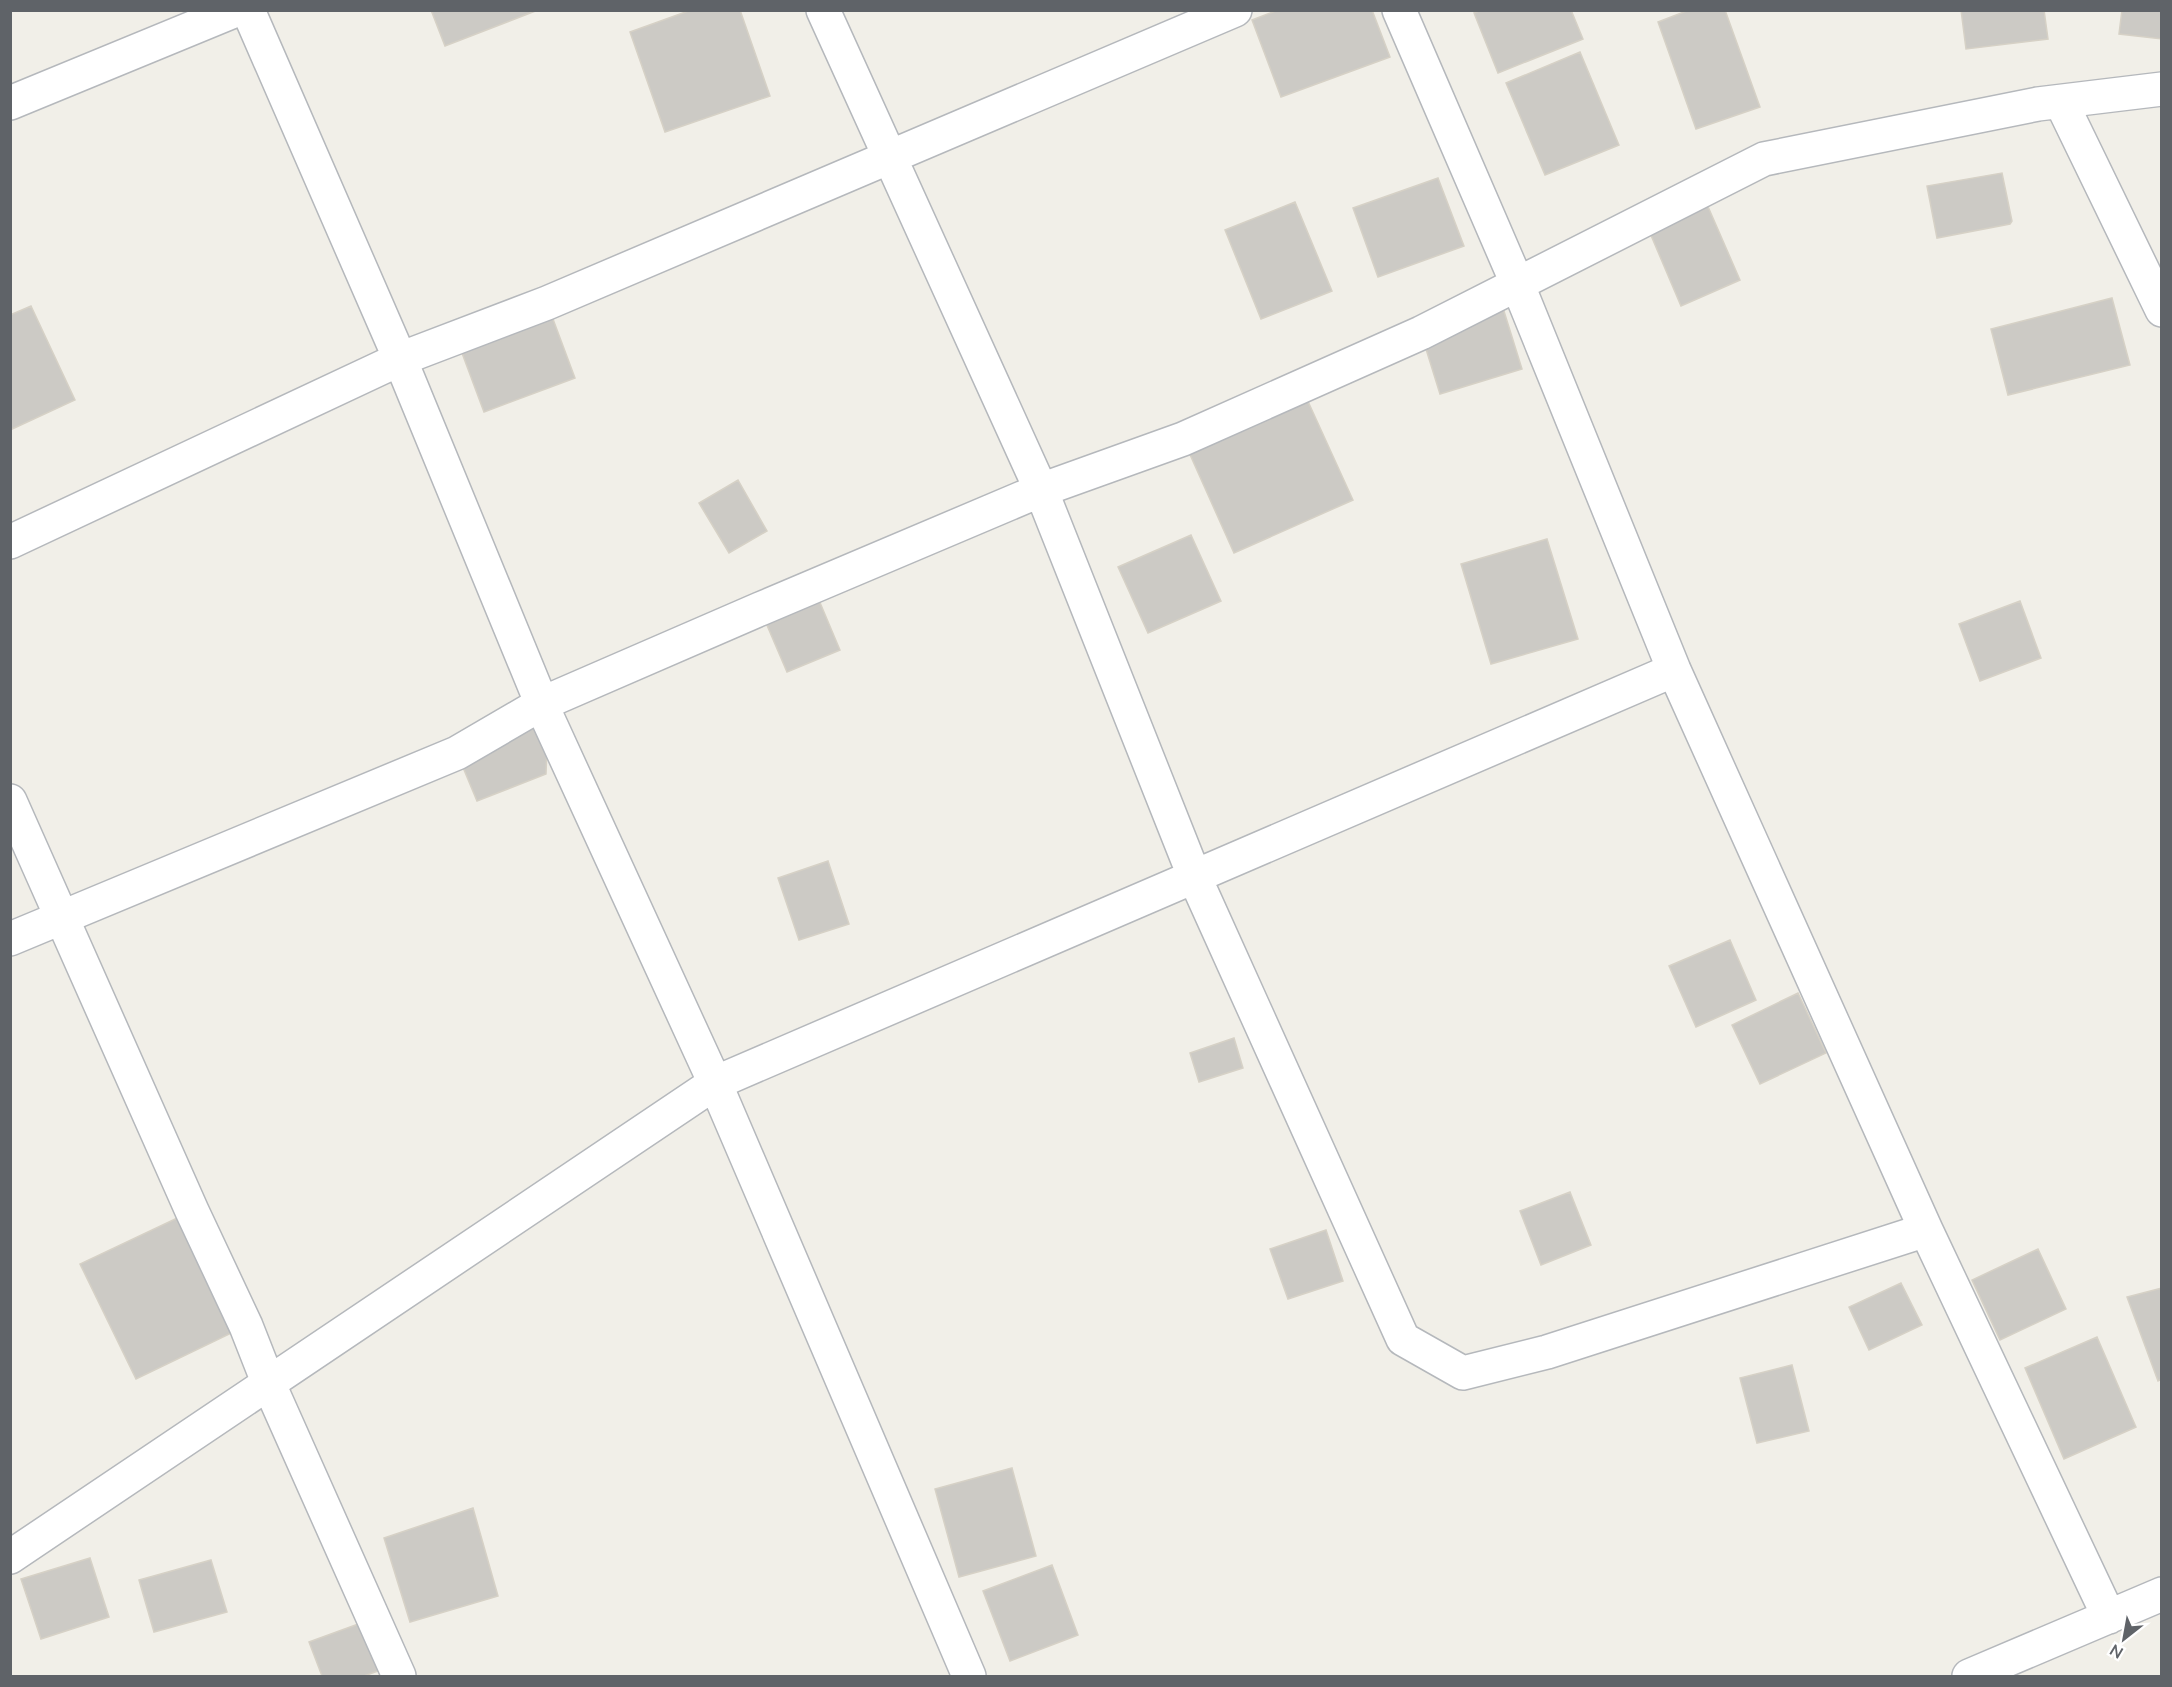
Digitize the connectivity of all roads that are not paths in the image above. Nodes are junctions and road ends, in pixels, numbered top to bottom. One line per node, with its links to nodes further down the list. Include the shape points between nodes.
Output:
1 (236, 10): 8 (street)
2 (248, 10): 12 (street)
3 (823, 10): 9 (street)
4 (1235, 10): 9 (street)
5 (1399, 10): 10 (street)
6 (2162, 89): 7 (street)
7 (2061, 102): 10 (street, via 1764,159); 11 (street)
8 (10, 104)
9 (889, 156): 12 (street, via 547,303); 13 (street)
10 (1517, 283): 13 (street, via 1421,333 1183,439); 15 (street)
11 (2162, 310)
12 (400, 359): 14 (street); 16 (street)
13 (1041, 490): 16 (street); 18 (street)
14 (10, 542)
15 (1674, 670): 18 (street); 22 (street)
16 (541, 704): 19 (street, via 457,753); 21 (street)
17 (10, 801): 19 (street)
18 (1195, 878): 21 (street); 22 (street, via 1402,1340 1463,1373 1546,1352)
19 (62, 918): 20 (street); 23 (street)
20 (10, 939)
21 (715, 1083): 23 (street); 28 (street)
22 (1926, 1230): 26 (street)
23 (268, 1382): 24 (street); 27 (street)
24 (10, 1557)
25 (2162, 1594): 26 (street)
26 (2109, 1617): 29 (street)
27 (399, 1677)
28 (969, 1677)
29 (1969, 1677)

